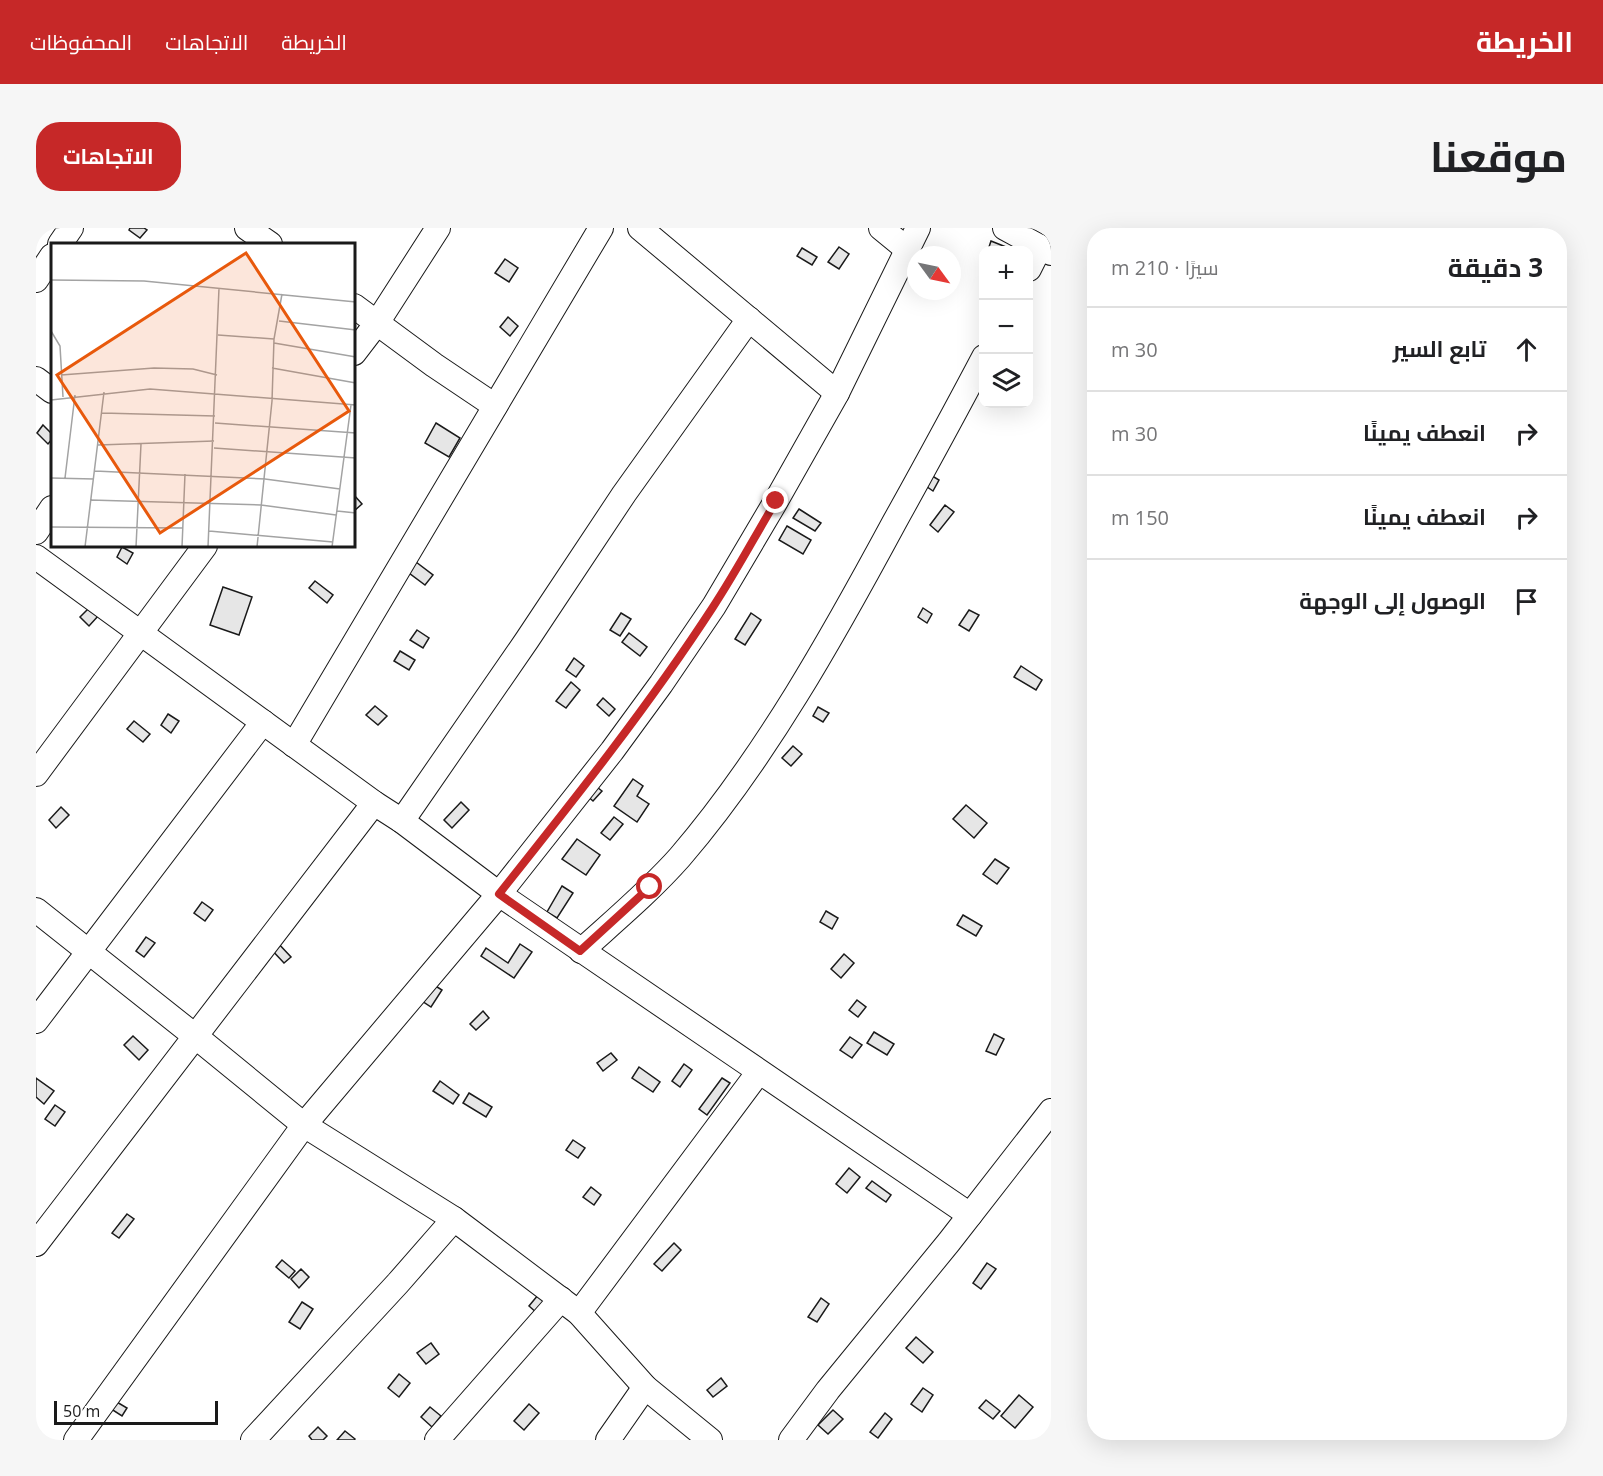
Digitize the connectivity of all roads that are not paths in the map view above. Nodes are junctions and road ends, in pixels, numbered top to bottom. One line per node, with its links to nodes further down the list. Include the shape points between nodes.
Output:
1 (71, 228): 9 (street)
2 (246, 228): 10 (street); 11 (street)
3 (438, 228): 21 (street)
4 (601, 228): 27 (street)
5 (640, 228): 20 (street)
6 (882, 228): 13 (street)
7 (918, 228): 12 (street)
8 (1005, 228): 14 (street)
9 (61, 243)
10 (234, 243)
11 (268, 243)
12 (910, 246)
13 (907, 249)
14 (1045, 250): 17 (street)
15 (907, 252): 26 (street)
16 (51, 258): 18 (street)
17 (1033, 264)
18 (36, 280)
19 (356, 307): 21 (street)
20 (749, 319): 26 (street); 37 (street, via 624,494)
21 (377, 323): 22 (street); 27 (street)
22 (356, 350)
23 (979, 366): 40 (street, via 849,606 717,812 678,859)
24 (36, 379): 25 (street)
25 (51, 390)
26 (837, 393): 38 (street, via 714,606 612,751)
27 (495, 406): 34 (street)
28 (51, 510): 29 (street)
29 (36, 532)
30 (204, 548): 32 (street)
31 (36, 557): 32 (street)
32 (141, 633): 33 (street); 35 (street)
33 (263, 722): 34 (street); 41 (street)
34 (294, 745): 36 (street)
35 (36, 774)
36 (374, 803): 37 (street); 43 (street)
37 (402, 821): 38 (street)
38 (499, 894): 40 (street); 46 (street)
39 (36, 910): 41 (street)
40 (580, 951): 44 (street)
41 (88, 952): 42 (street); 43 (street)
42 (36, 1021)
43 (195, 1036): 46 (street); 49 (street)
44 (758, 1073): 47 (street); 50 (street)
45 (1051, 1111): 47 (street)
46 (304, 1125): 48 (street); 52 (street)
47 (970, 1215): 57 (street)
48 (454, 1219): 50 (street); 53 (street)
49 (36, 1244)
50 (570, 1306): 51 (street); 54 (street)
51 (645, 1387): 55 (street); 56 (street)
52 (76, 1440)
53 (253, 1440)
54 (437, 1440)
55 (608, 1440)
56 (710, 1440)
57 (791, 1440)

